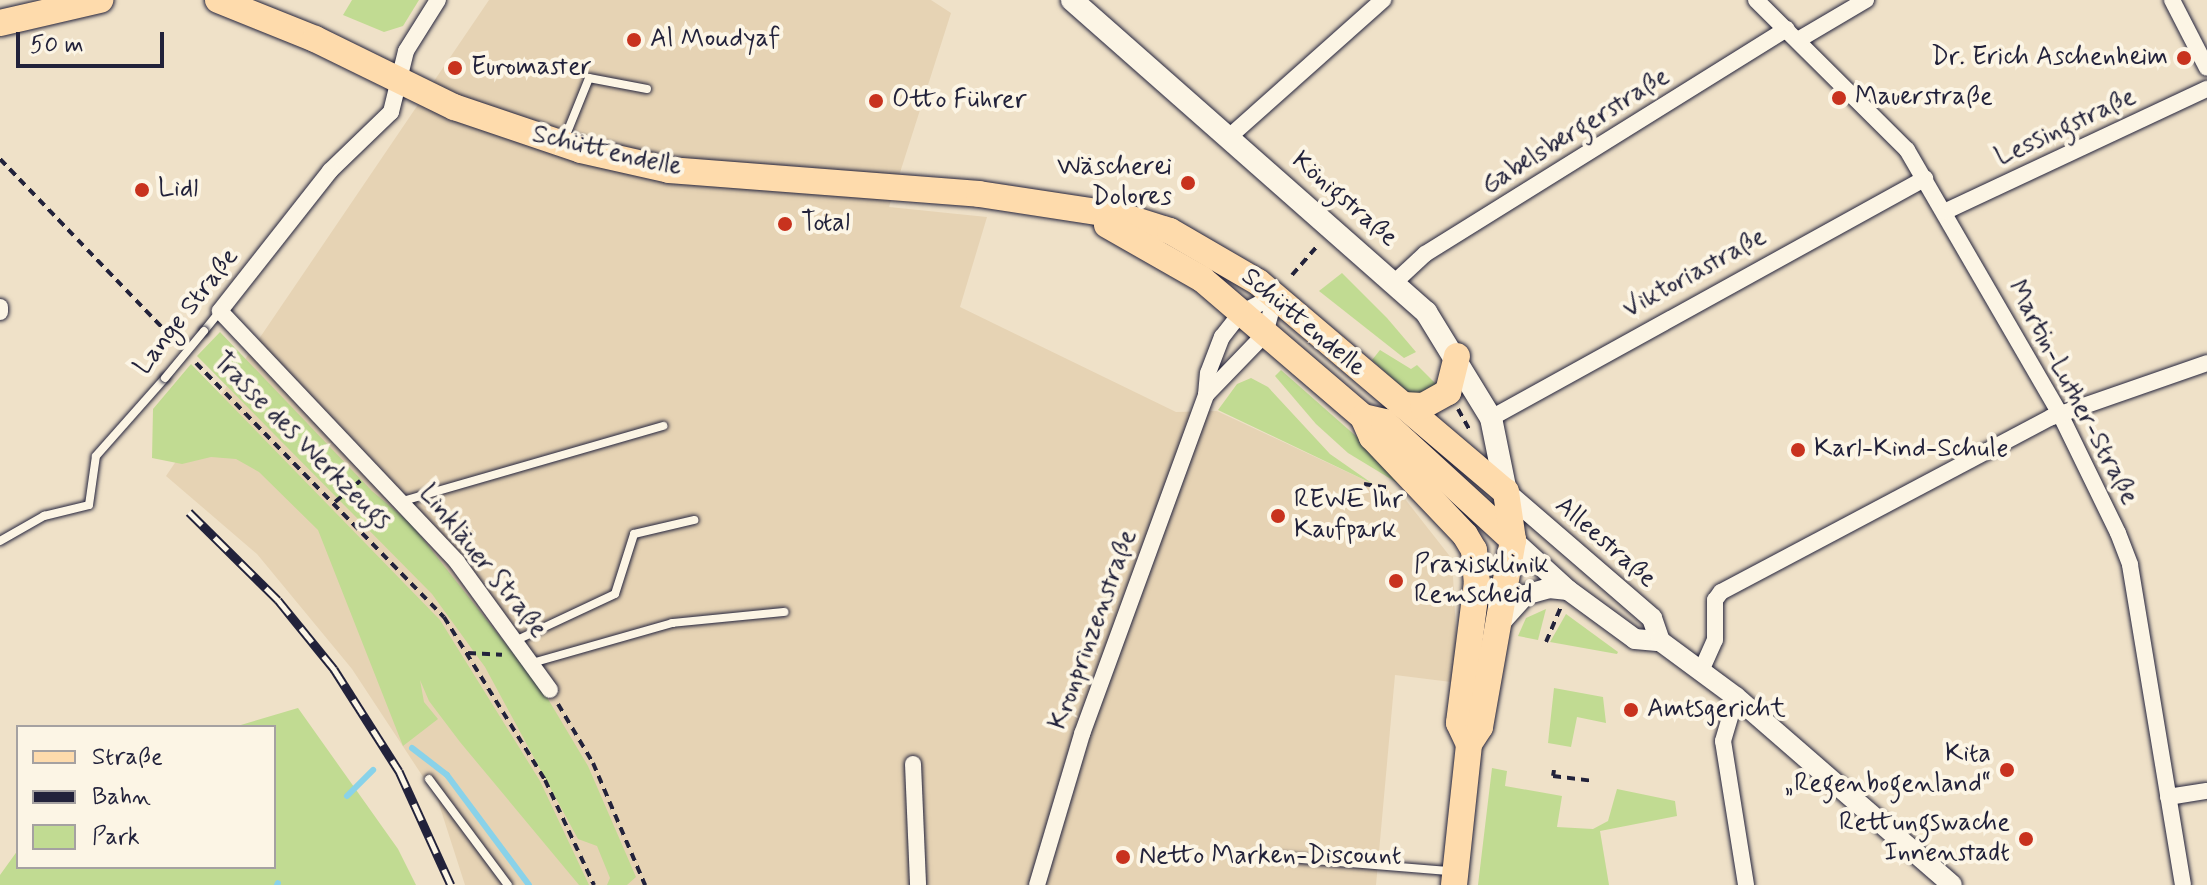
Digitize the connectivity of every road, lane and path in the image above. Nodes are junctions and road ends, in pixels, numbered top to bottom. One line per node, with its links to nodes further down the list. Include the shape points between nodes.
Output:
1 (100, 0): 9 (main road)
2 (218, 0): 12 (main road, Schüttendelle)
3 (438, 0): 12 (street, Lange Straße, via 406,51)
4 (1383, 0): 15 (street)
5 (1756, 0): 10 (street, Martin-Luther-Straße)
6 (1866, 0): 10 (street)
7 (2172, 0): 11 (street)
8 (1080, 3): 15 (main road, Königstraße)
9 (0, 23)
10 (1792, 34): 18 (street, Martin-Luther-Straße, via 1907,150); 23 (street, Gabelsbergerstraße, via 1425,254)
11 (2207, 68)
12 (399, 80): 16 (main road, Schüttendelle, via 454,107); 25 (street, Lange Straße, via 391,112 330,171)
13 (647, 89): 16 (lane, via 589,78)
14 (2207, 89): 20 (street, Lessingstraße)
15 (1228, 138): 23 (main road, Königstraße)
16 (562, 145): 19 (main road, Schüttendelle, via 669,170 979,194)
17 (0, 159): 28 (path, Trasse des Werkzeugs)
18 (1925, 178): 20 (street, Martin-Luther-Straße); 36 (street, Viktoriastraße)
19 (1071, 208): 24 (main road, Schüttendelle, via 1170,231 1244,271); 26 (main road, Schüttendelle, via 1159,251)
20 (1946, 211): 34 (street, Martin-Luther-Straße)
21 (1317, 246): 22 (path)
22 (1292, 275)
23 (1395, 282): 29 (main road, Königstraße, via 1426,312)
24 (1275, 296): 26 (street, Kronprinzenstraße); 27 (street, Kronprinzenstraße); 33 (main road, Schüttendelle)
25 (220, 311): 38 (street, Linkläuer Straße); 47 (lane, Lange Straße, bridge, via 96,456 89,505 44,516)
26 (1241, 313): 27 (main road, Schüttendelle); 32 (street, Kronprinzenstraße, via 1222,337)
27 (1265, 334): 32 (street, Kronprinzenstraße); 35 (main road, Schüttendelle)
28 (183, 349)
29 (1457, 356): 33 (main road, via 1448,392 1423,406); 36 (main road, Königstraße)
30 (194, 361): 43 (path, Trasse des Werkzeugs)
31 (2207, 363): 34 (street)
32 (1206, 395): 73 (street, Kronprinzenstraße, via 1082,734)
33 (1403, 405): 41 (main road, Schüttendelle)
34 (2060, 414): 57 (street, via 1721,592 1715,600 1715,640); 66 (street, Martin-Luther-Straße, via 2130,565)
35 (1363, 417): 44 (main road, Schüttendelle, via 1384,422); 48 (main road, Schüttendelle, via 1372,437 1454,521)
36 (1491, 418): 41 (main road, Königstraße)
37 (663, 426): 42 (lane)
38 (372, 470): 42 (street, Linkläuer Straße); 43 (path)
39 (1364, 484): 40 (path)
40 (1389, 489)
41 (1506, 492): 44 (main road); 46 (main road); 53 (street, Alleestraße, via 1652,618)
42 (403, 501): 52 (street, Linkläuer Straße)
43 (335, 502): 55 (path, Trasse des Werkzeugs, via 428,597)
44 (1483, 511): 46 (main road, Schüttendelle); 48 (main road)
45 (694, 520): 52 (lane, via 634,534 615,594)
46 (1513, 540): 49 (street, Alleestraße); 51 (main road)
47 (0, 541)
48 (1474, 550): 60 (main road, via 1477,582 1459,723)
49 (1568, 590): 51 (street, via 1549,588 1525,595); 53 (street, Alleestraße, via 1635,639); 54 (path)
50 (784, 612): 56 (lane, via 672,623)
51 (1497, 627): 60 (main road, via 1480,727)
52 (517, 640): 55 (path, via 509,652 496,656); 56 (street, Linkläuer Straße)
53 (1660, 641): 57 (street, Alleestraße)
54 (1546, 642)
55 (468, 653): 70 (path, Trasse des Werkzeugs, via 545,780)
56 (532, 663): 58 (street, Linkläuer Straße)
57 (1701, 671): 59 (street, Alleestraße)
58 (550, 690): 71 (path, via 593,763)
59 (1736, 697): 74 (street, via 1723,741); 75 (street, Alleestraße)
60 (1469, 744): 68 (main road)
61 (913, 764): 72 (street)
62 (1554, 770): 64 (path, via 1553,776)
63 (429, 779): 69 (lane)
64 (1591, 781)
65 (2207, 791): 66 (street)
66 (2168, 797): 76 (street, Martin-Luther-Straße)
67 (1266, 856): 68 (lane)
68 (1454, 878)
69 (508, 885)
70 (594, 885)
71 (644, 885)
72 (918, 885)
73 (1037, 885)
74 (1746, 885)
75 (1952, 885)
76 (2183, 885)

